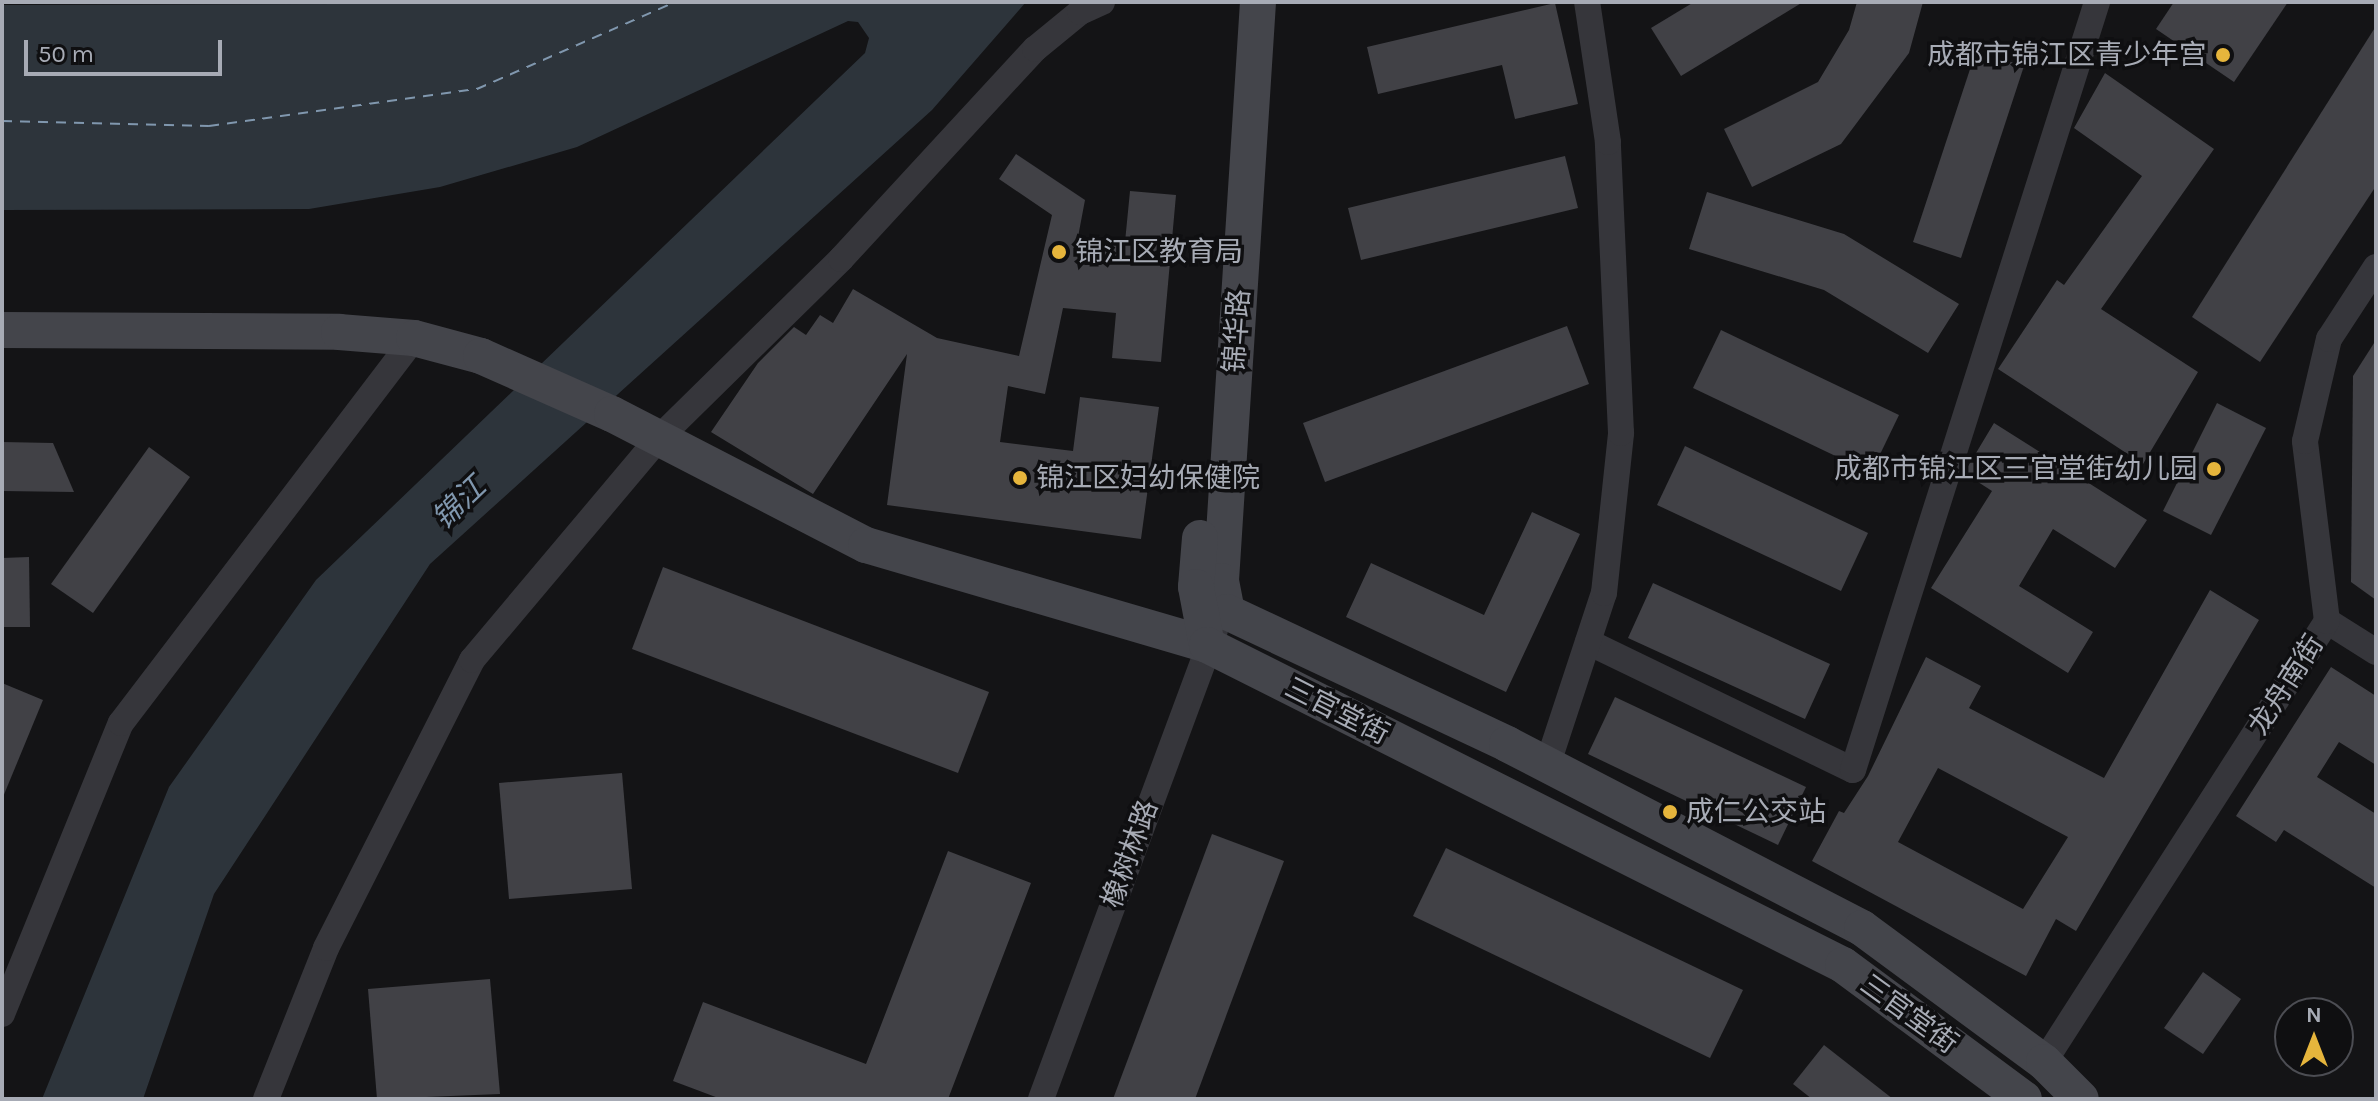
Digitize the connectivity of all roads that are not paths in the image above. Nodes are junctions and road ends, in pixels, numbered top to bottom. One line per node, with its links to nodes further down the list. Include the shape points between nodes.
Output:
1 (1102, 2): 9 (street, via 1080,12 1035,49 841,259)
2 (1235, 2): 13 (main road, via 1196,587)
3 (1258, 2): 10 (main road, 锦华路, via 1221,581)
4 (1587, 2): 12 (street, via 1608,142 1621,433 1604,593)
5 (2097, 2): 12 (street, via 1853,770)
6 (2376, 267): 11 (street, 龙舟南街, via 2329,339 2305,441)
7 (2, 330): 8 (main road, 三官堂街, via 339,332)
8 (414, 338): 9 (main road, 三官堂街, via 481,356); 16 (street, via 121,723)
9 (659, 438): 13 (main road, 三官堂街, via 866,545); 18 (street, via 472,660 326,948)
10 (1227, 612): 13 (street, 橡树林路); 15 (main road, 三官堂街)
11 (2327, 621): 14 (street); 17 (street, 龙舟南街)
12 (1588, 642): 15 (street)
13 (1207, 645): 19 (street, 橡树林路); 20 (main road, 三官堂街, via 1843,965)
14 (2376, 652)
15 (1547, 766): 17 (main road, 三官堂街, via 1862,928)
16 (2, 1014)
17 (2044, 1062): 21 (main road, 三官堂街)
18 (266, 1099)
19 (1041, 1099)
20 (2024, 1099)
21 (2081, 1099)

